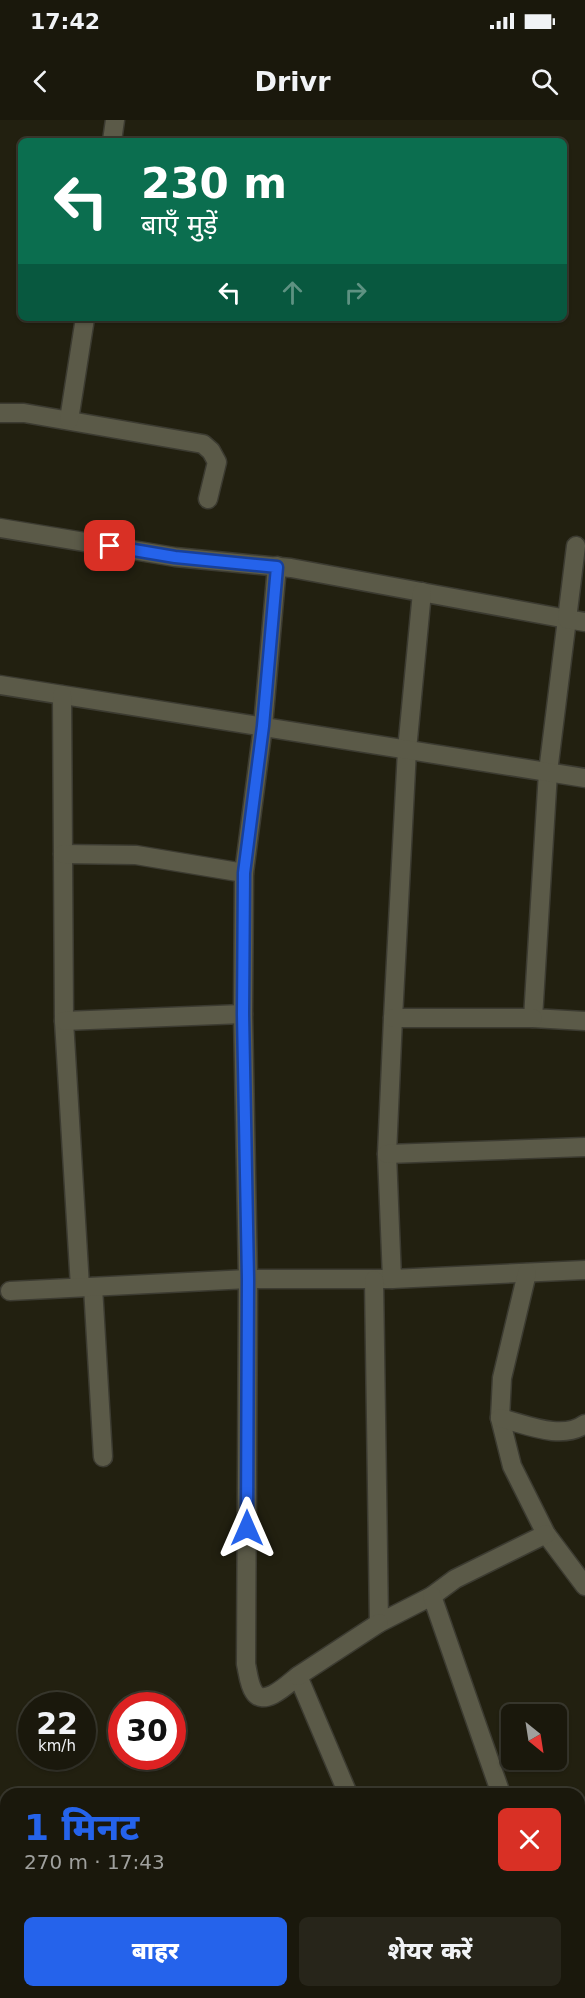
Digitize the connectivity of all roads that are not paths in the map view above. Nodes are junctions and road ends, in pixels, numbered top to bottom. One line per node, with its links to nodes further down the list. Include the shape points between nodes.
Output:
1 (115, 120): 2 (street)
2 (112, 138)
3 (85, 321): 5 (street)
4 (0, 413): 5 (street, via 24,412)
5 (69, 420): 6 (street, via 203,444 217,462)
6 (208, 499)
7 (0, 528): 9 (street, via 175,557)
8 (576, 546): 11 (street)
9 (277, 567): 10 (street); 15 (street)
10 (422, 592): 11 (street); 16 (street)
11 (567, 619): 12 (street); 17 (street)
12 (585, 622)
13 (0, 685): 14 (street)
14 (62, 694): 15 (street); 19 (street)
15 (263, 726): 16 (street); 20 (street)
16 (407, 750): 17 (street); 22 (street)
17 (548, 772): 18 (street); 23 (street)
18 (585, 778)
19 (63, 854): 20 (street, via 136,855); 24 (street)
20 (244, 873): 21 (street)
21 (243, 1014): 24 (street); 30 (street)
22 (393, 1018): 23 (street); 27 (street)
23 (533, 1018): 25 (street)
24 (64, 1021): 33 (street)
25 (585, 1022)
26 (585, 1147): 27 (street)
27 (387, 1154): 31 (street)
28 (585, 1270): 29 (street)
29 (527, 1273): 31 (street); 35 (street, via 502,1378)
30 (248, 1279): 32 (street); 33 (street); 42 (street, via 246,1664 254,1693 266,1698)
31 (392, 1279): 32 (street)
32 (374, 1280): 41 (street)
33 (86, 1287): 34 (street); 37 (street)
34 (10, 1291)
35 (500, 1418): 36 (street, via 566,1432); 38 (street, via 512,1466)
36 (585, 1424)
37 (104, 1457)
38 (546, 1534): 39 (street); 40 (street, via 455,1579)
39 (585, 1586)
40 (432, 1596): 41 (street); 44 (street)
41 (379, 1623): 42 (street)
42 (298, 1676): 43 (street)
43 (345, 1788)
44 (499, 1788)

